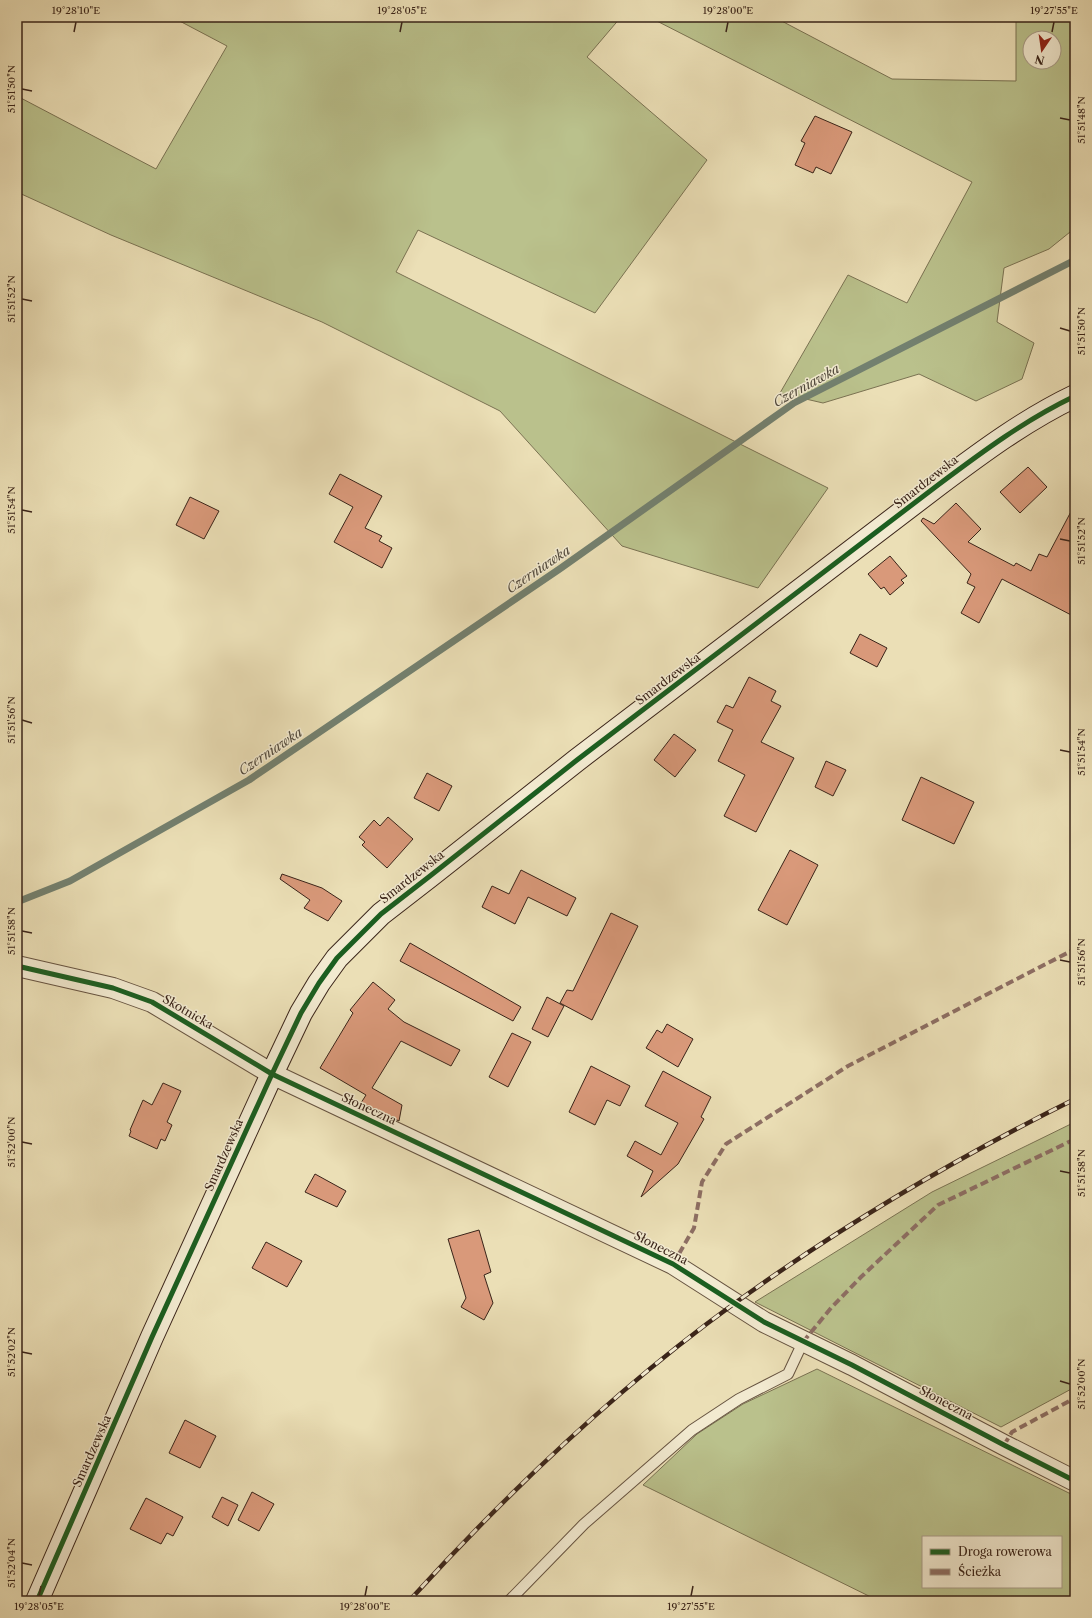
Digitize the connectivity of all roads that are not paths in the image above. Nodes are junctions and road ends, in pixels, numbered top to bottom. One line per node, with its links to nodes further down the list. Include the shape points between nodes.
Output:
1 (1075, 396): 3 (street, Smardzewska, via 1032,418 979,454 577,760 382,914 337,958 318,983)
2 (17, 966): 3 (street, Skotnicka, via 113,988 152,1002)
3 (272, 1074): 4 (street, Słoneczna, via 673,1264 764,1322); 6 (street, Smardzewska, via 152,1338)
4 (803, 1342): 5 (street, Słoneczna, via 852,1364); 7 (lane, via 788,1374 739,1399 692,1430 584,1524)
5 (1075, 1481)
6 (37, 1601)
7 (509, 1601)

